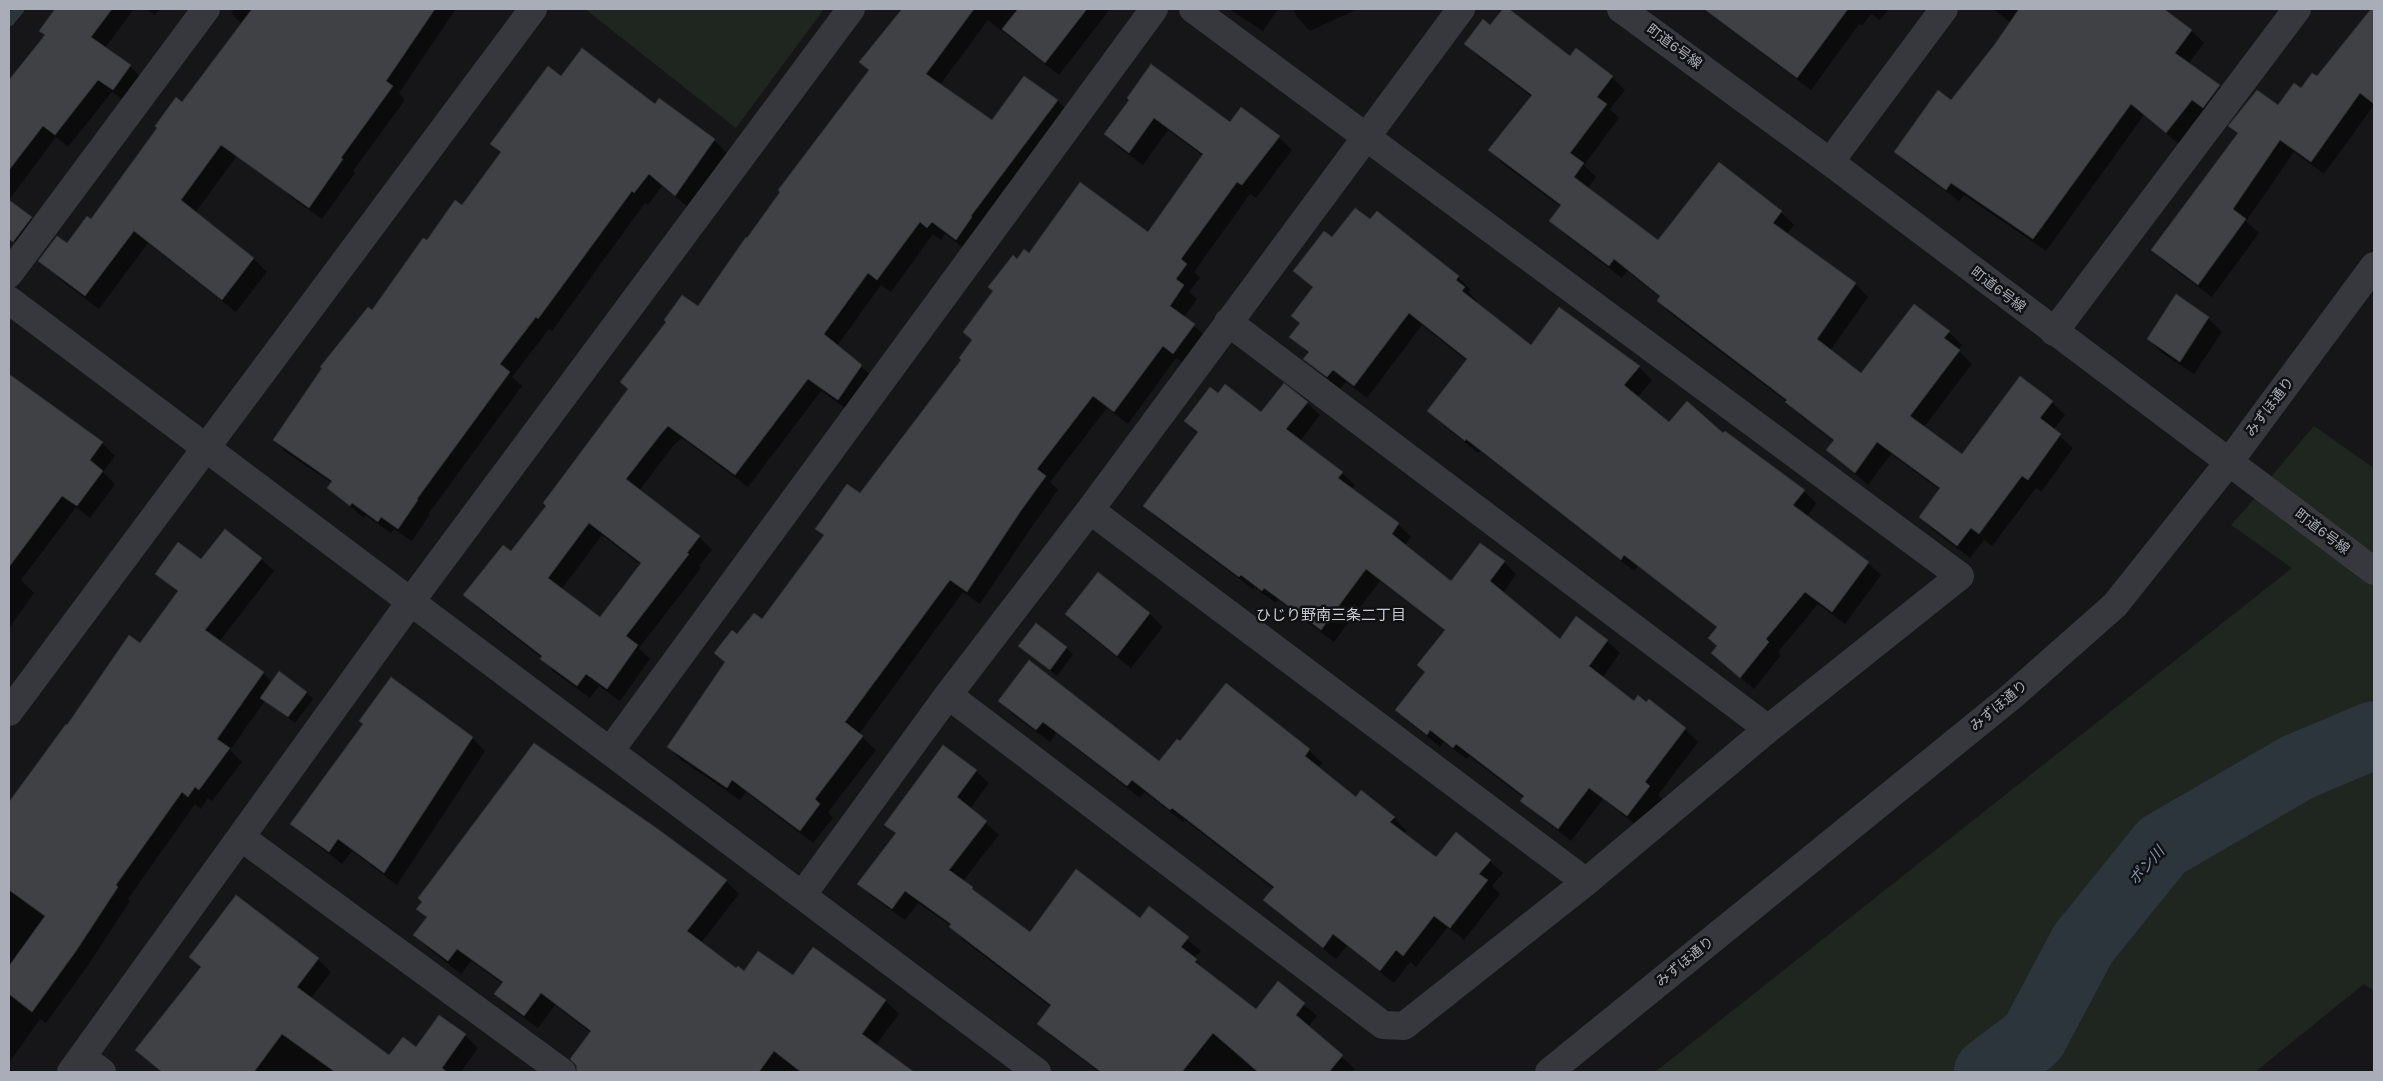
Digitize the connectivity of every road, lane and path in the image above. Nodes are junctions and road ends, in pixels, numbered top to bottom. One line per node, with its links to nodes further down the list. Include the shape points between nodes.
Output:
1 (206, 9): 13 (street)
2 (533, 9): 17 (street)
3 (851, 9): 21 (street)
4 (1154, 9): 25 (street)
5 (1193, 9): 10 (street)
6 (1461, 9): 10 (street)
7 (1622, 9): 11 (street, 町道6号線)
8 (1944, 9): 11 (street)
9 (2297, 9): 16 (street)
10 (1368, 137): 15 (street); 24 (street, via 1960,576)
11 (1830, 162): 16 (street, 町道6号線)
12 (2374, 266): 18 (street, みずほ通り)
13 (9, 274)
14 (9, 300): 17 (street)
15 (1228, 322): 19 (street); 24 (street)
16 (2054, 332): 18 (street, 町道6号線)
17 (205, 449): 21 (street); 23 (street)
18 (2229, 462): 20 (street, 町道6号線); 32 (street, みずほ通り, via 2115,605 2012,696)
19 (1090, 510): 22 (street); 27 (street)
20 (2367, 566)
21 (411, 601): 25 (street); 26 (street)
22 (948, 695): 27 (street, via 1383,1025 1404,1026); 28 (street)
23 (9, 712)
24 (1768, 729): 27 (street)
25 (610, 751): 28 (street)
26 (242, 838): 29 (street); 30 (street)
27 (1586, 882)
28 (803, 894): 31 (street)
29 (85, 1067)
30 (562, 1072)
31 (1037, 1072)
32 (1549, 1072)

